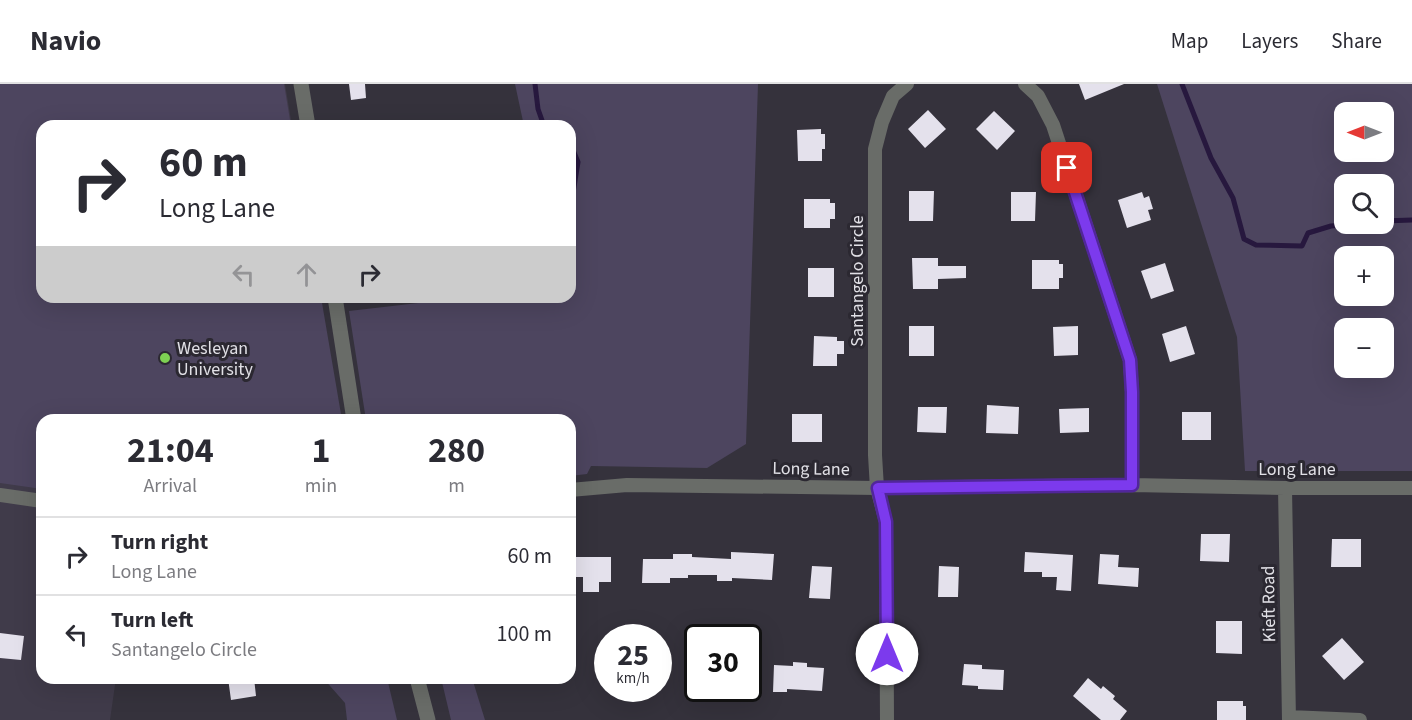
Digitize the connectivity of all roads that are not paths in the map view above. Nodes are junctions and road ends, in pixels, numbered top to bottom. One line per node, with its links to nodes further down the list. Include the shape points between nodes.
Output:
1 (301, 84): 4 (street)
2 (907, 84): 8 (street, Santangelo Circle, via 893,96 875,148)
3 (1025, 84): 7 (street, via 1038,96 1053,125 1130,360)
4 (307, 120)
5 (336, 303): 6 (street)
6 (353, 414)
7 (1132, 485): 8 (street, Long Lane); 9 (street, Long Lane)
8 (878, 488): 11 (street, Long Lane, via 627,485); 17 (street, Santangelo Circle, via 886,522)
9 (1285, 488): 10 (street, Long Lane); 15 (street, Kieft Road)
10 (1412, 488)
11 (576, 489)
12 (0, 495): 13 (street)
13 (36, 500)
14 (419, 684): 16 (street)
15 (1289, 718): 18 (street)
16 (428, 720)
17 (887, 720)
18 (1360, 720)

